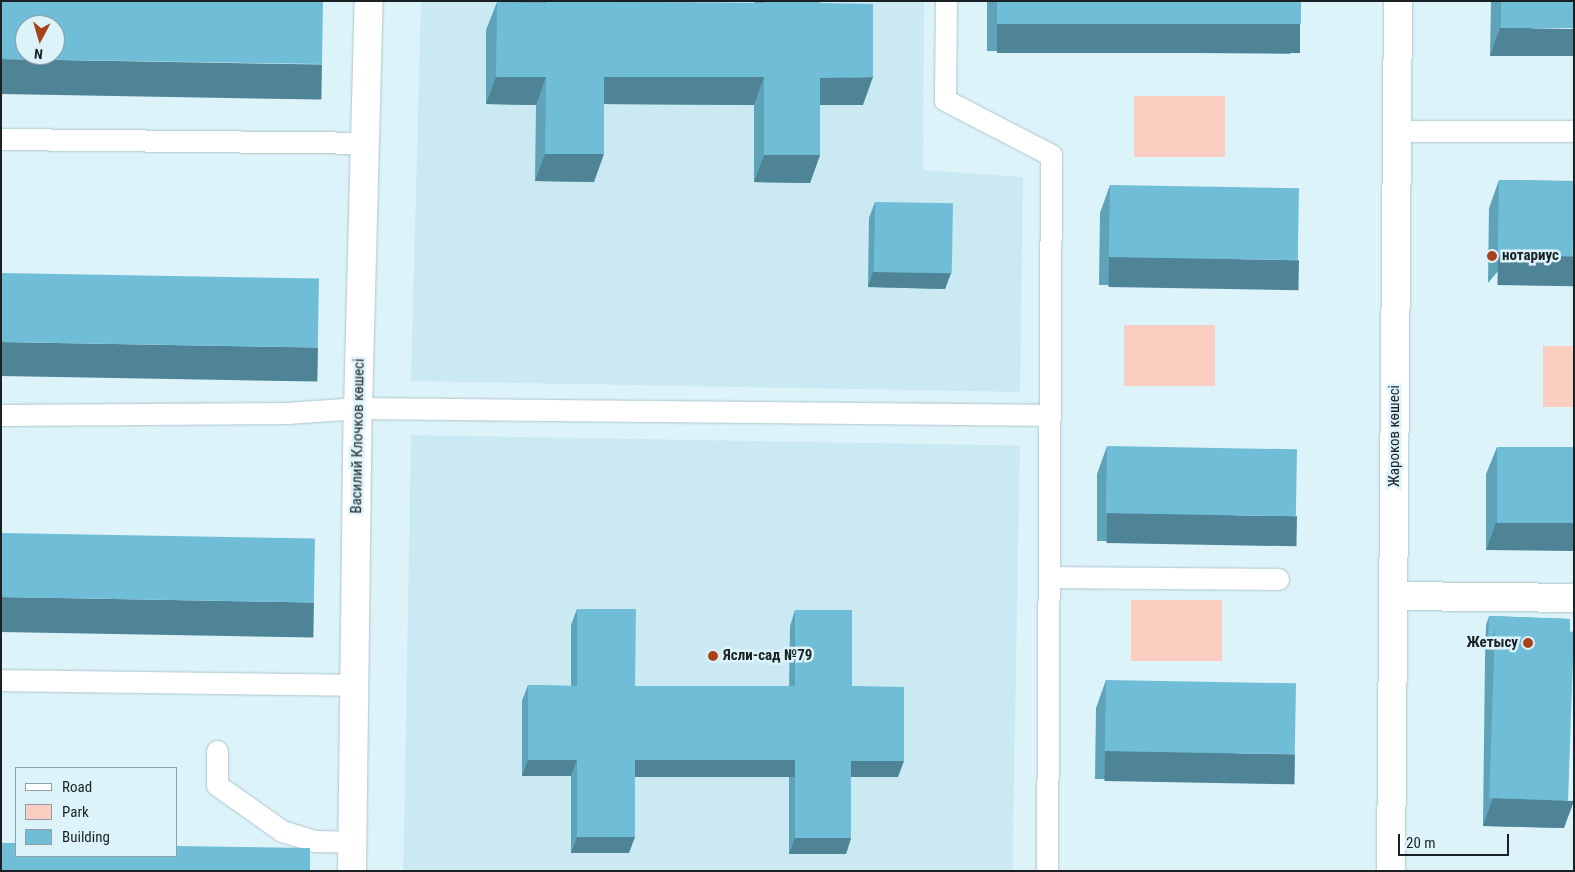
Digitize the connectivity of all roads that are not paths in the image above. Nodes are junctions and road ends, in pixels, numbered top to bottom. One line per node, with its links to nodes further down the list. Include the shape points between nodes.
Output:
1 (369, 1): 7 (street, Василий Клочков көшесі)
2 (946, 1): 10 (lane, via 945,100 1050,155)
3 (1398, 1): 4 (street, Жароков көшесі)
4 (1397, 131): 5 (lane); 13 (street, Жароков көшесі)
5 (1574, 131)
6 (1, 139): 7 (lane)
7 (367, 143): 8 (street, Василий Клочков көшесі)
8 (358, 408): 9 (lane, via 287,413); 10 (lane); 16 (street, Василий Клочков көшесі)
9 (1, 415)
10 (1050, 415): 11 (lane)
11 (1049, 577): 12 (lane); 20 (lane)
12 (1278, 578)
13 (1394, 596): 14 (street); 21 (street, Жароков көшесі)
14 (1574, 598)
15 (1, 680): 16 (lane)
16 (356, 685): 18 (street, Василий Клочков көшесі)
17 (217, 751): 18 (lane, via 217,785 282,831 314,841)
18 (353, 842): 19 (street, Василий Клочков көшесі)
19 (352, 871)
20 (1047, 871)
21 (1391, 871)

